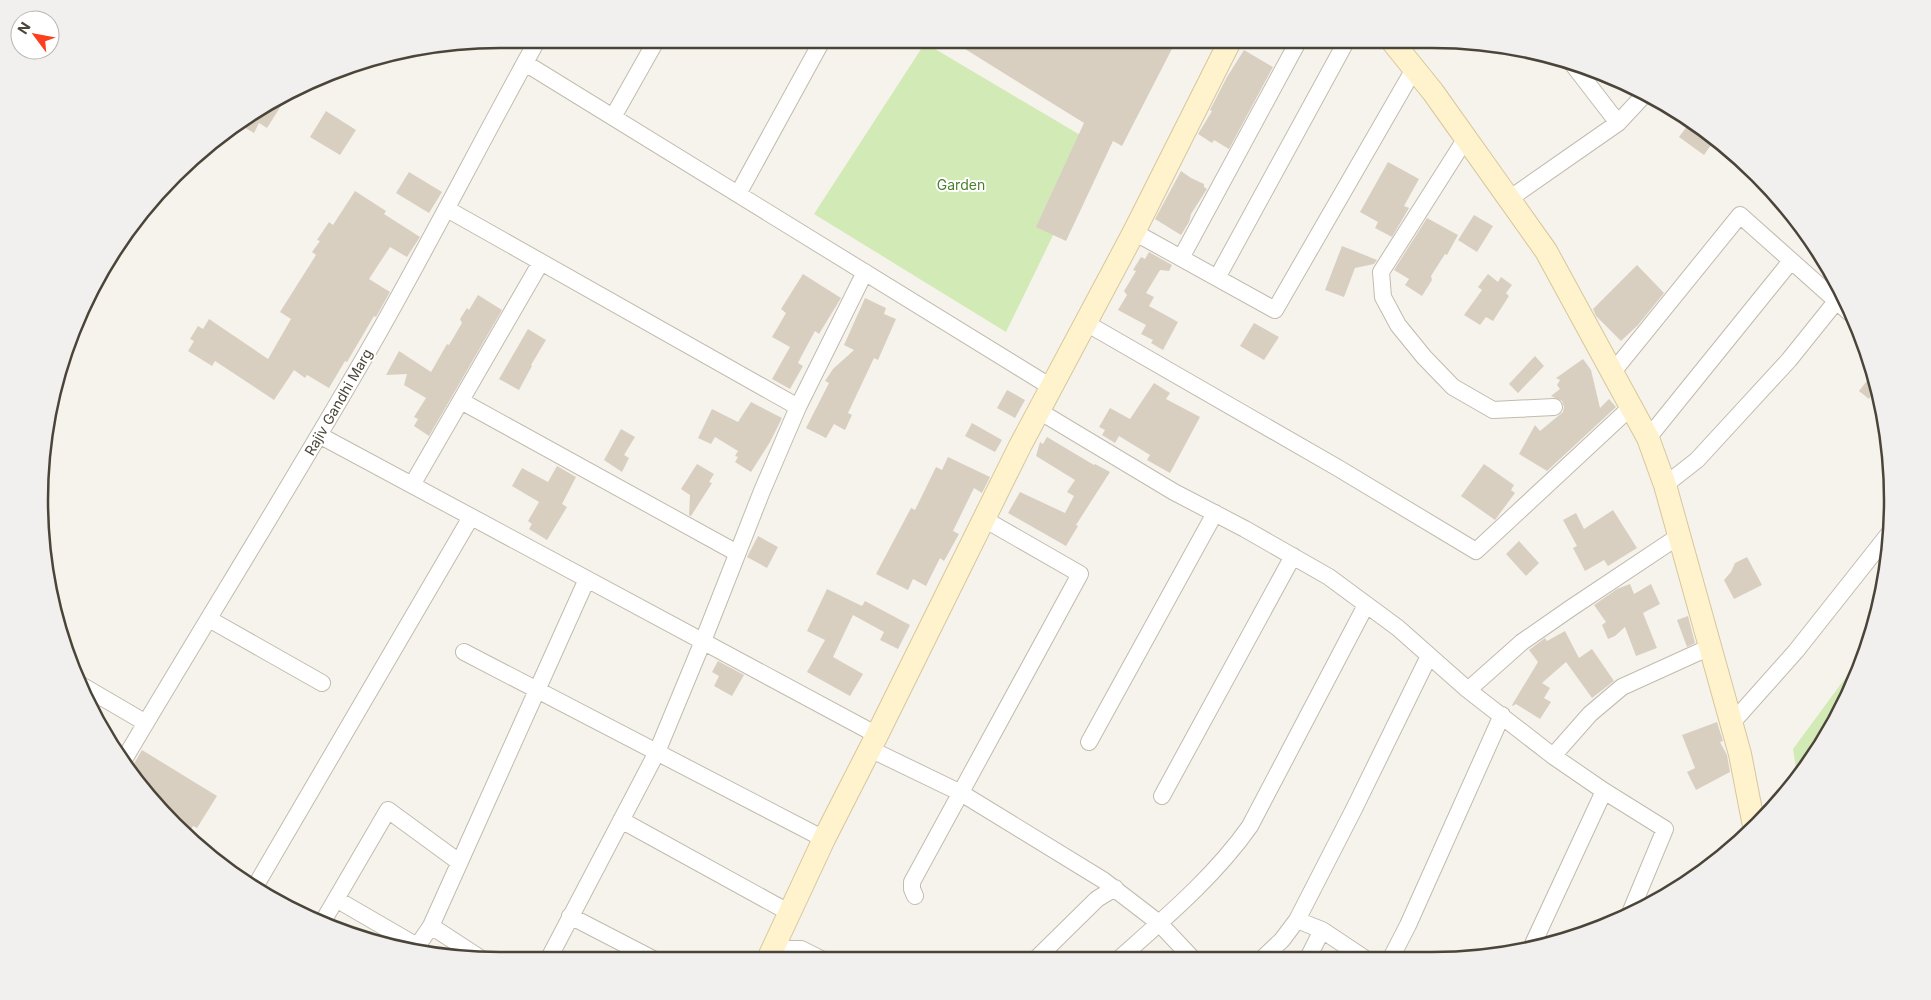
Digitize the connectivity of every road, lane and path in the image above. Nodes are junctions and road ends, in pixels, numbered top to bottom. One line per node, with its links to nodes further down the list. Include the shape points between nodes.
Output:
1 (533, 48): 8 (street, Rajiv Gandhi Marg)
2 (652, 48): 12 (street)
3 (818, 48): 15 (street)
4 (1227, 48): 18 (street)
5 (1295, 48): 19 (street)
6 (1343, 48): 23 (street)
7 (1397, 48): 9 (street)
8 (525, 63): 12 (street); 17 (street, Rajiv Gandhi Marg)
9 (1414, 69): 14 (street); 23 (street, via 1275,310)
10 (1579, 73): 13 (street)
11 (1640, 99): 13 (street)
12 (613, 117): 15 (street)
13 (1618, 123): 16 (street)
14 (1466, 138): 16 (street); 32 (street, via 1381,272 1383,296 1398,325 1453,387 1493,410)
15 (738, 194): 22 (street)
16 (1509, 200): 27 (street, via 1546,251)
17 (448, 209): 21 (street); 34 (street, Rajiv Gandhi Marg)
18 (1134, 232): 19 (street); 26 (street)
19 (1181, 258): 23 (street)
20 (1792, 261): 24 (street); 27 (street, via 1740,215); 35 (street)
21 (541, 262): 29 (street); 31 (street)
22 (865, 272): 28 (street); 31 (street)
23 (1217, 278)
24 (1834, 294)
25 (1837, 300): 36 (street, via 1789,360 1697,460)
26 (1086, 323): 28 (street); 30 (street, via 1476,551)
27 (1612, 373): 30 (street)
28 (1052, 387): 33 (street)
29 (461, 401): 37 (street); 43 (street)
30 (1631, 406): 35 (street)
31 (798, 407): 43 (street)
32 (1554, 408)
33 (1039, 411): 38 (street, via 1174,492); 40 (street)
34 (319, 436): 37 (street); 47 (street, Rajiv Gandhi Marg)
35 (1648, 438): 36 (street)
36 (1665, 485): 41 (street)
37 (412, 486): 39 (street)
38 (1216, 513): 44 (street); 60 (street)
39 (471, 517): 45 (street); 71 (street)
40 (984, 519): 59 (street); 65 (street, via 1080,574)
41 (1679, 536): 49 (street); 54 (street, via 1522,642)
42 (1882, 543): 58 (street)
43 (737, 553): 48 (street)
44 (1293, 556): 46 (street, via 1329,576); 66 (street)
45 (587, 579): 48 (street); 53 (street)
46 (1366, 605): 51 (street); 80 (street, via 1250,826 1236,846)
47 (209, 619): 52 (street); 57 (street, Rajiv Gandhi Marg)
48 (703, 641): 59 (street); 61 (street)
49 (1710, 648): 58 (street); 63 (street, via 1622,687 1590,714)
50 (464, 652): 53 (street)
51 (1429, 656): 54 (street); 79 (street)
52 (322, 683)
53 (537, 690): 61 (street); 70 (street)
54 (1468, 690): 56 (street)
55 (90, 691): 57 (street)
56 (1502, 715): 63 (street); 98 (street)
57 (146, 723): 62 (street, Rajiv Gandhi Marg)
58 (1732, 724): 67 (street)
59 (874, 742): 65 (street); 69 (street)
60 (1089, 742)
61 (657, 752): 68 (street); 69 (street)
62 (127, 755)
63 (1553, 756): 64 (street)
64 (1604, 791): 75 (street, via 1665,829); 83 (street)
65 (961, 793): 72 (street); 73 (street, via 912,882)
66 (1162, 796)
67 (1753, 818)
68 (621, 820): 76 (street); 77 (street)
69 (824, 838): 76 (street)
70 (459, 862): 74 (street, via 388,810); 81 (street)
71 (258, 882)
72 (1115, 888): 80 (street); 92 (street, via 1097,899)
73 (915, 896)
74 (336, 899): 78 (street); 84 (street)
75 (1633, 905)
76 (790, 914): 89 (street)
77 (570, 916): 87 (street); 88 (street)
78 (325, 917)
79 (1297, 920): 82 (street); 95 (street)
80 (1160, 923): 93 (street); 94 (street)
81 (431, 926): 85 (street); 86 (street)
82 (1322, 930): 96 (street); 97 (street)
83 (1535, 940)
84 (404, 942)
85 (418, 945)
86 (471, 952)
87 (552, 952)
88 (640, 952)
89 (771, 952)
90 (782, 952): 91 (street, via 801,949)
91 (807, 952)
92 (1043, 952)
93 (1127, 952)
94 (1187, 952)
95 (1269, 952)
96 (1311, 952)
97 (1355, 952)
98 (1394, 952)

